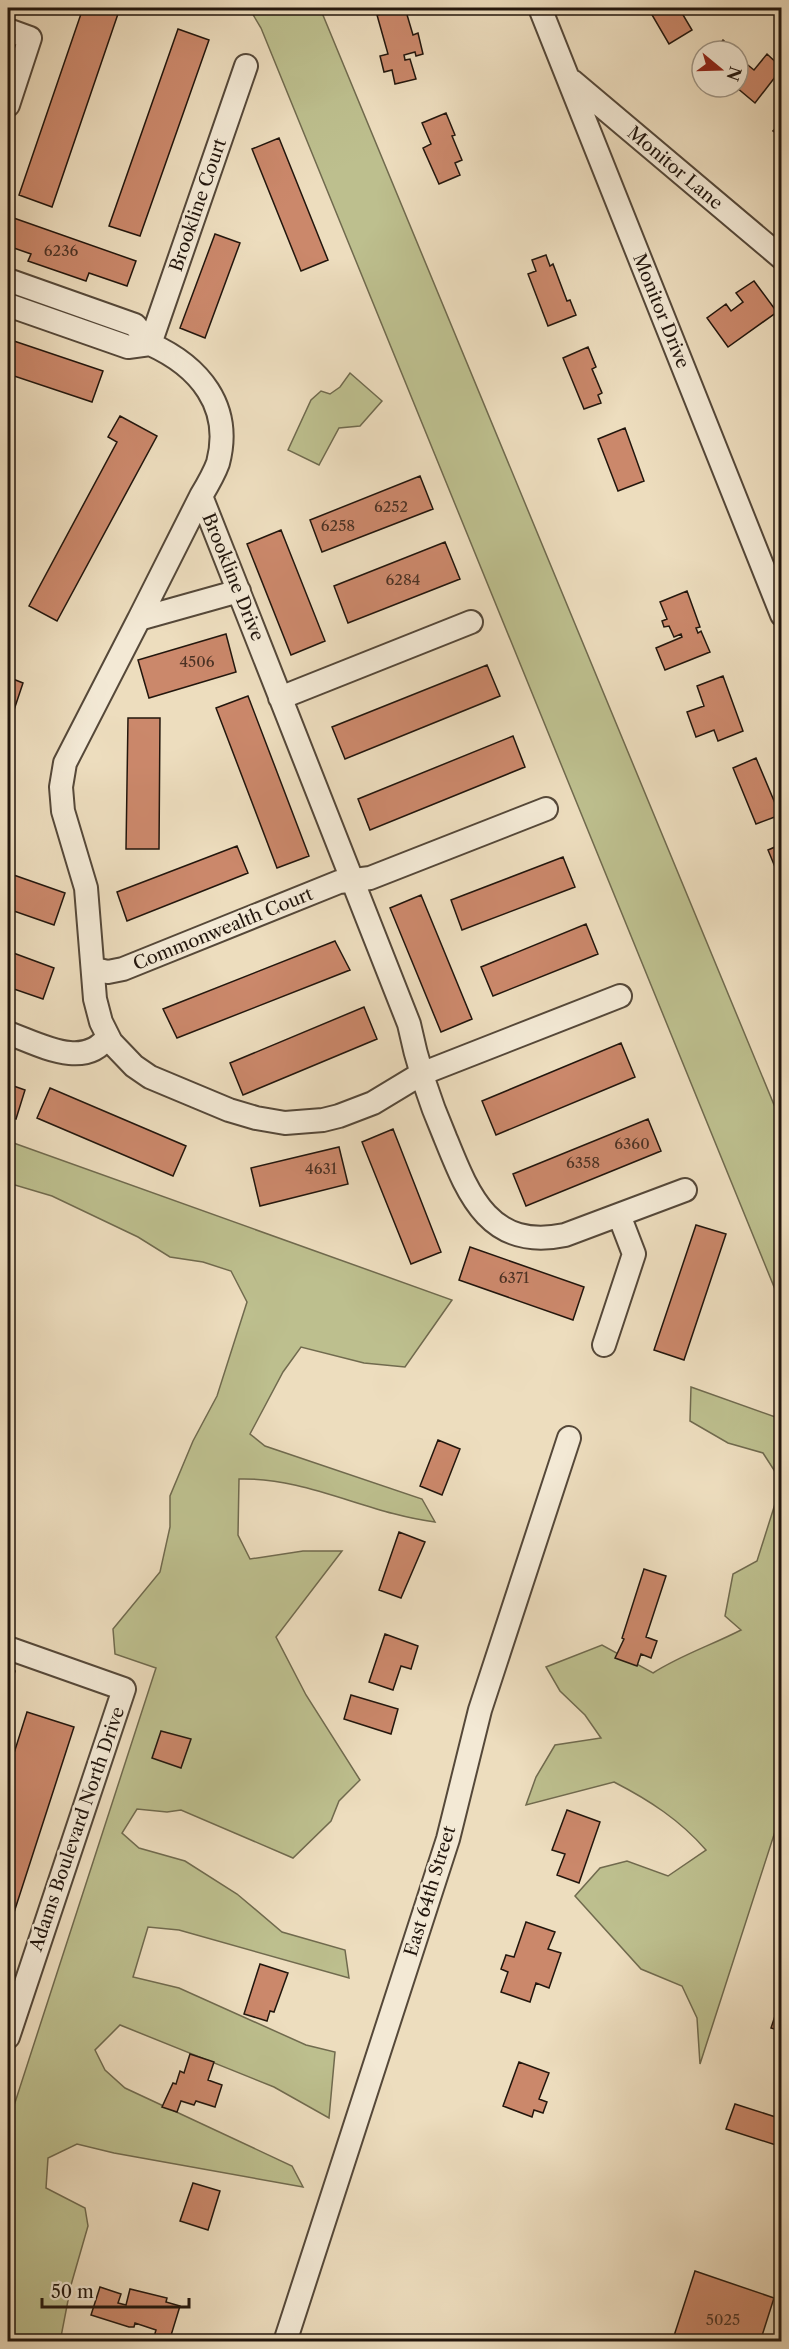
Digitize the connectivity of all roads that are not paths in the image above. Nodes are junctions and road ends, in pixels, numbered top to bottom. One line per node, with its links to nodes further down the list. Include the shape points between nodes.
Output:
1 (540, 8): 4 (street, Monitor Drive)
2 (8, 30): 5 (street, via 30,38)
3 (246, 66): 9 (street, Brookline Court)
4 (568, 78): 6 (street, Monitor Lane); 12 (street, Monitor Drive)
5 (8, 105)
6 (782, 258)
7 (8, 280): 9 (street, Brookline Drive, via 135,325)
8 (8, 305): 9 (street, Brookline Drive, via 128,347)
9 (150, 344): 10 (street, Brookline Drive, via 176,356 190,368 203,382 215,407 221,435 218,463)
10 (201, 496): 11 (street, Brookline Drive); 13 (street)
11 (239, 591): 13 (street); 15 (street, Brookline Drive)
12 (782, 615)
13 (139, 619): 18 (street, via 68,756 61,787 66,826 80,859 86,888)
14 (471, 622): 15 (street)
15 (280, 698): 17 (street, Brookline Drive)
16 (546, 809): 17 (street, via 370,878)
17 (352, 881): 18 (street, Commonwealth Court, via 339,882 123,969); 22 (street, Brookline Drive, via 409,1024)
18 (94, 969): 21 (street, via 95,999)
19 (620, 996): 22 (street)
20 (8, 1034): 21 (street, via 77,1054 92,1052)
21 (108, 1036): 22 (street, via 129,1062 150,1077 237,1113 285,1123 323,1120 360,1110)
22 (421, 1074): 24 (street, Brookline Drive, via 466,1190 481,1211 496,1223 520,1234 547,1238 573,1233)
23 (685, 1190): 24 (street, Brookline Drive)
24 (619, 1215): 25 (street, via 634,1254)
25 (604, 1345)
26 (569, 1438): 29 (street, East 64th Street, via 480,1710 448,1839)
27 (8, 1648): 28 (street, Adams Boulevard North Drive, via 124,1689)
28 (8, 2037)
29 (285, 2342)

